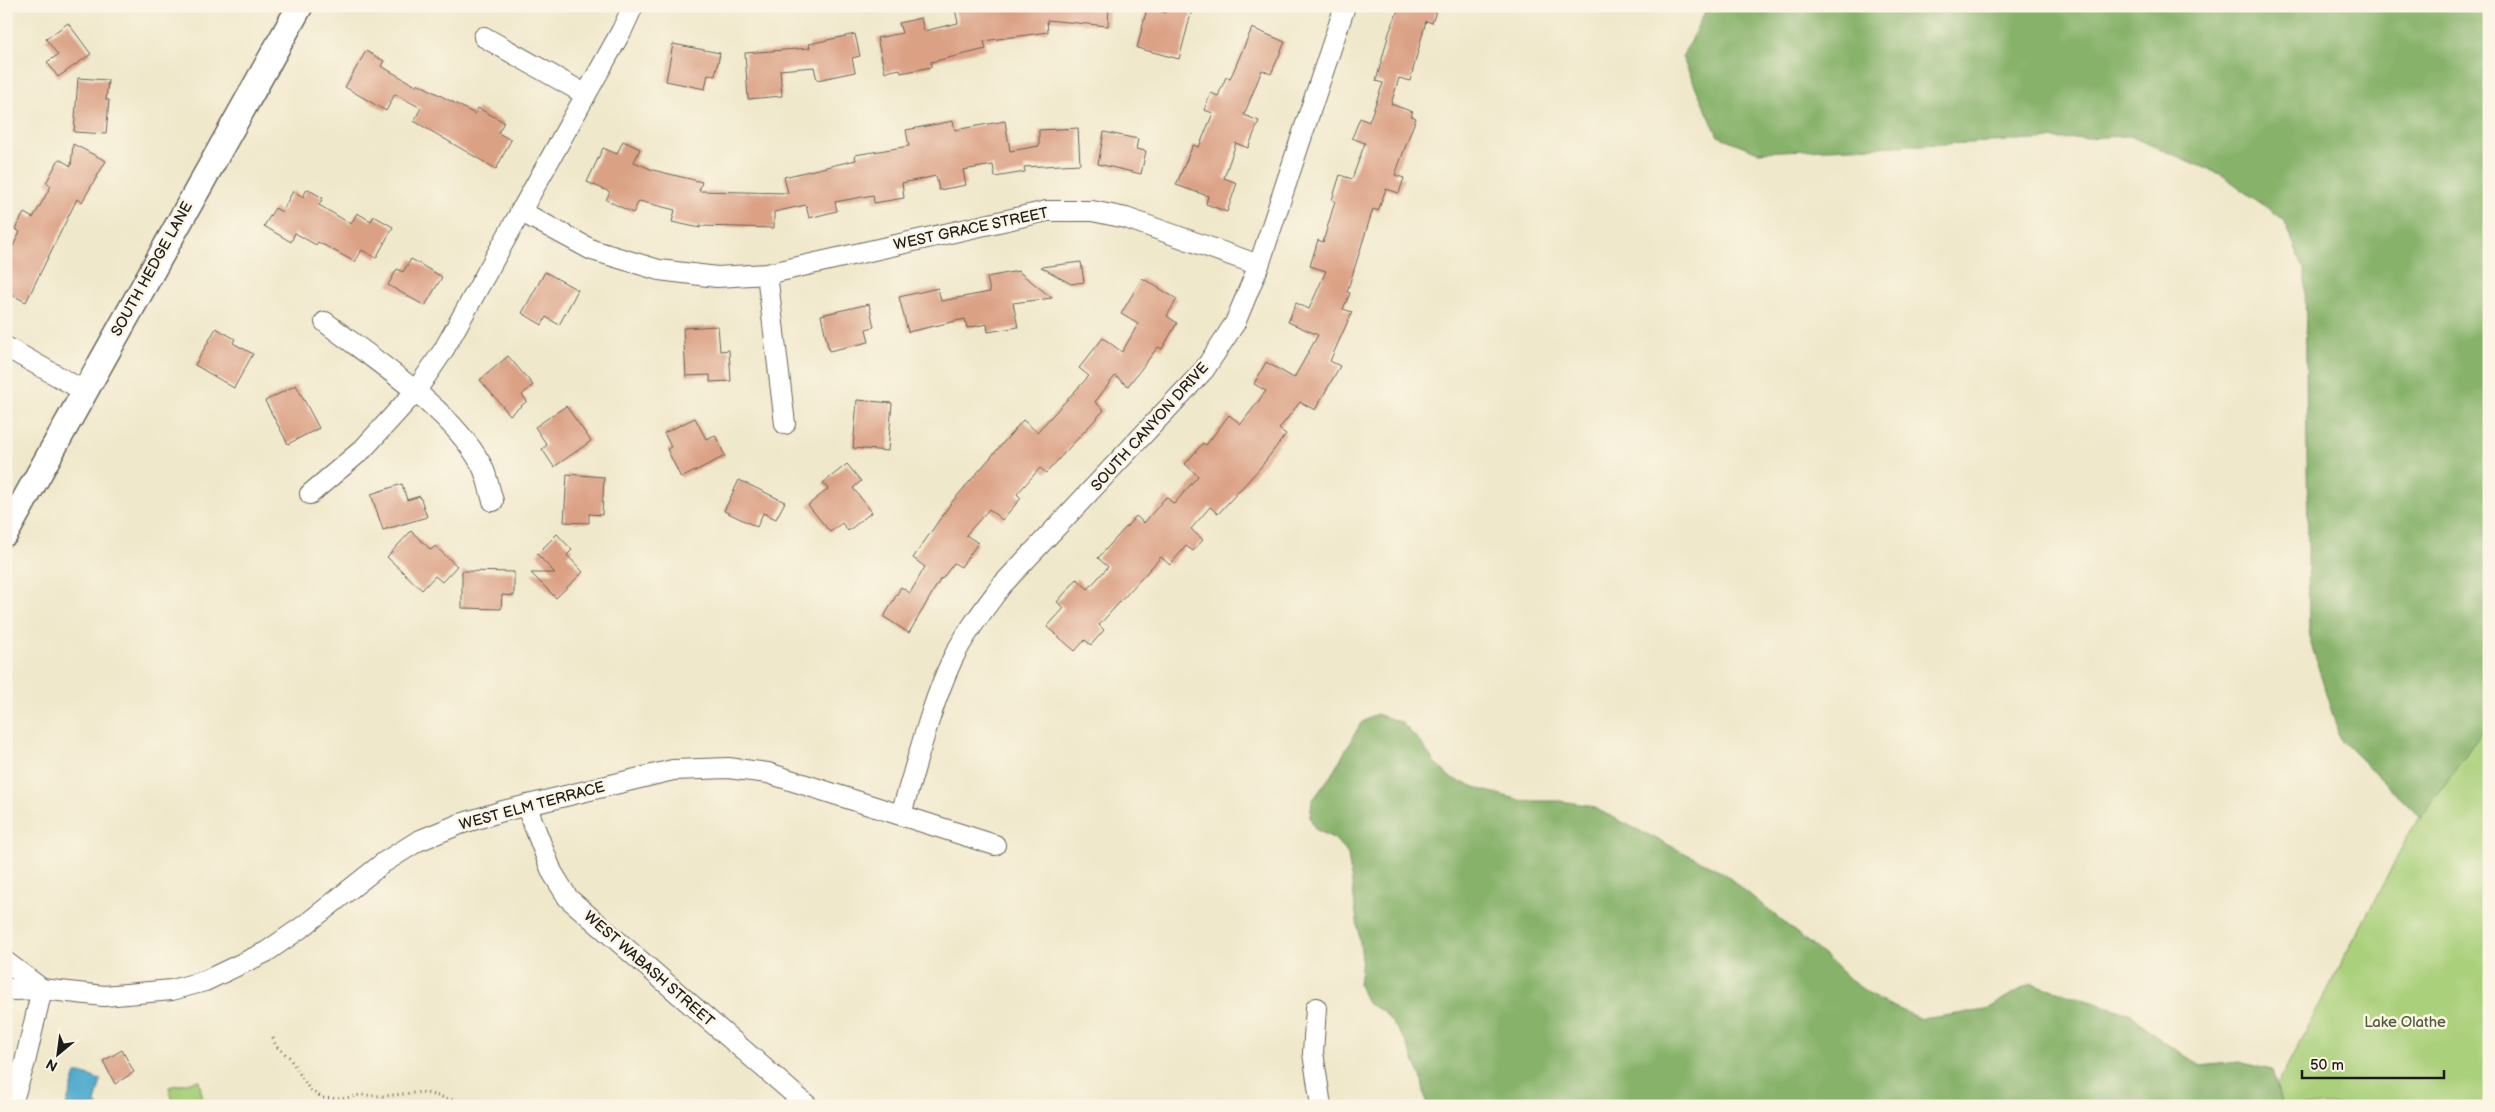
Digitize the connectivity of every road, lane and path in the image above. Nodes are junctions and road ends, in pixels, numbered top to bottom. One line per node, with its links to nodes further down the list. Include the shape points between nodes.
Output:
1 (300, 6): 11 (street, SOUTH HEDGE LANE)
2 (633, 6): 5 (street)
3 (1345, 6): 7 (street, SOUTH CANYON DRIVE)
4 (484, 37): 5 (street)
5 (586, 94): 6 (street)
6 (520, 211): 8 (street, WEST GRACE STREET, via 592,250 660,270 717,277); 12 (street, via 443,351)
7 (1259, 264): 8 (street, WEST GRACE STREET, via 1126,218 1092,211 1047,211); 18 (street, SOUTH CANYON DRIVE, via 1235,323 1204,370 1002,585 979,616 954,658 937,697)
8 (767, 274): 13 (street)
9 (325, 322): 12 (street)
10 (6, 348): 11 (street)
11 (84, 392): 16 (street, SOUTH HEDGE LANE)
12 (415, 392): 14 (street, via 363,449); 15 (street, via 455,427 466,442 482,465)
13 (785, 424)
14 (310, 494)
15 (493, 500)
16 (6, 533)
17 (526, 805): 18 (street, WEST ELM TERRACE, via 673,770 728,768 768,773); 22 (street, WEST ELM TERRACE, via 460,824 418,841 266,952 204,981 172,990 104,996); 27 (street, WEST WABASH STREET, via 552,872 568,898)
18 (901, 814): 19 (street, WEST ELM TERRACE)
19 (995, 845)
20 (6, 962): 22 (street)
21 (6, 988): 22 (street, WEST ELM TERRACE)
22 (42, 989): 25 (street)
23 (1316, 1008): 28 (street, via 1313,1053)
24 (273, 1038): 26 (path, via 276,1046 290,1057 310,1090 323,1098 422,1092)
25 (11, 1106)
26 (477, 1106)
27 (808, 1106)
28 (1320, 1106)

